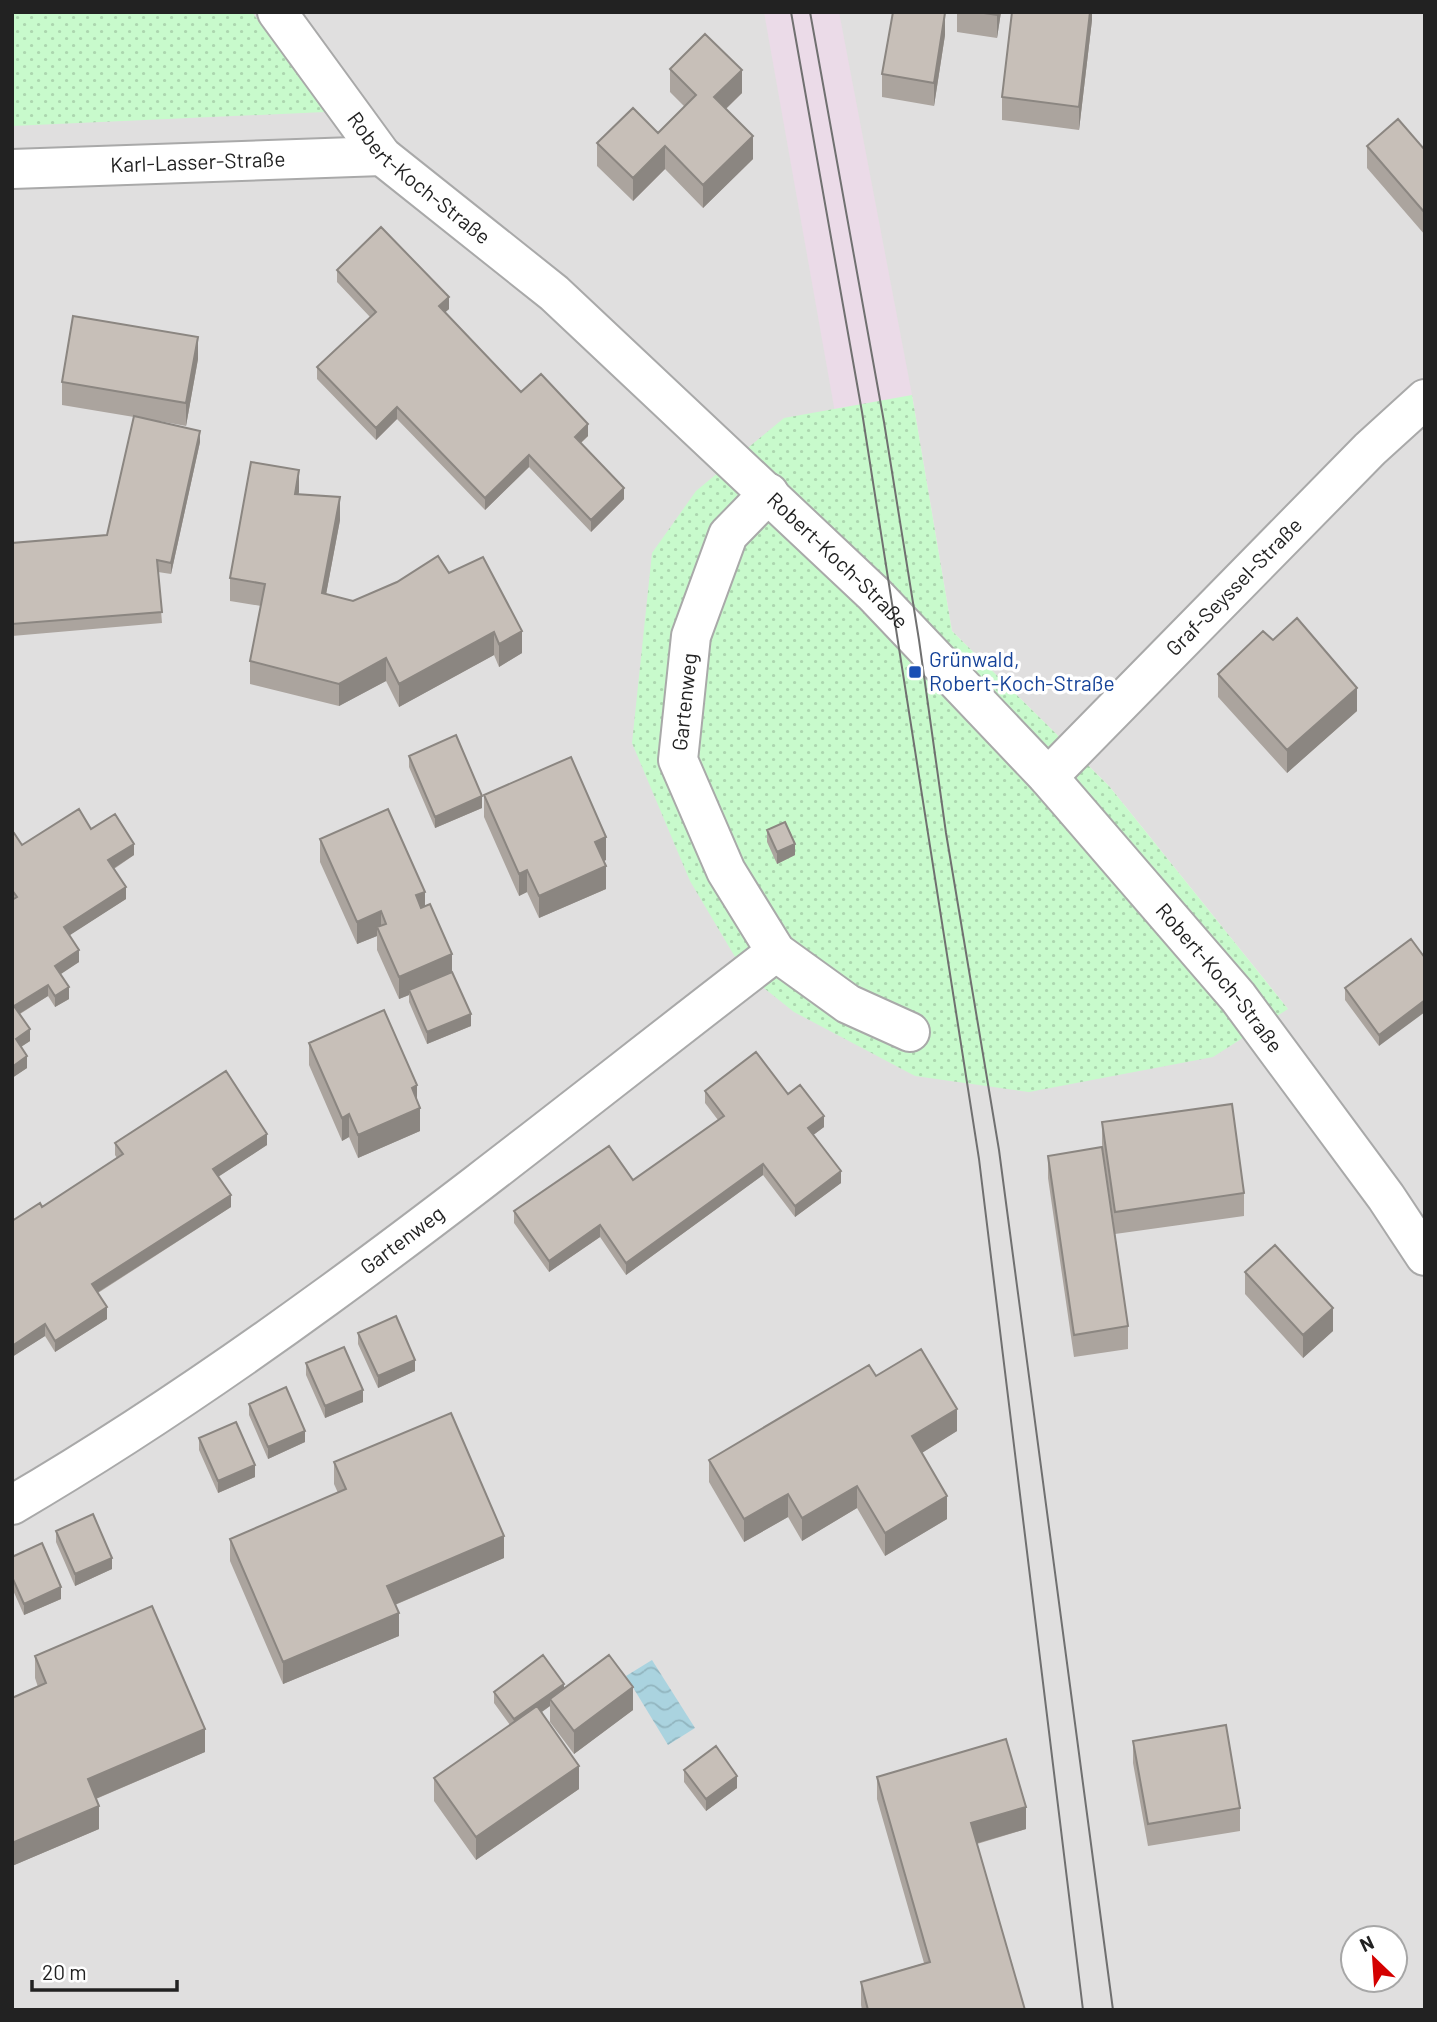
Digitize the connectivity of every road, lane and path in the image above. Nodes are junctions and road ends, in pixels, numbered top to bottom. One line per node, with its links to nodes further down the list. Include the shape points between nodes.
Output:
1 (277, 12): 2 (street, Robert-Koch-Straße)
2 (382, 156): 3 (street, Karl-Lasser-Straße); 5 (street, Robert-Koch-Straße, via 554,293)
3 (12, 169)
4 (1425, 399): 6 (street, Graf-Seyssel-Straße, via 1370,449)
5 (769, 494): 6 (street, Robert-Koch-Straße, via 874,594); 7 (street, Gartenweg, via 729,535 691,636 678,760 726,871)
6 (1048, 778): 9 (street, Robert-Koch-Straße, via 1238,998)
7 (776, 952): 8 (street, Gartenweg, via 848,1004); 10 (street, Gartenweg, via 325,1299)
8 (910, 1032)
9 (1425, 1256)
10 (12, 1505)

